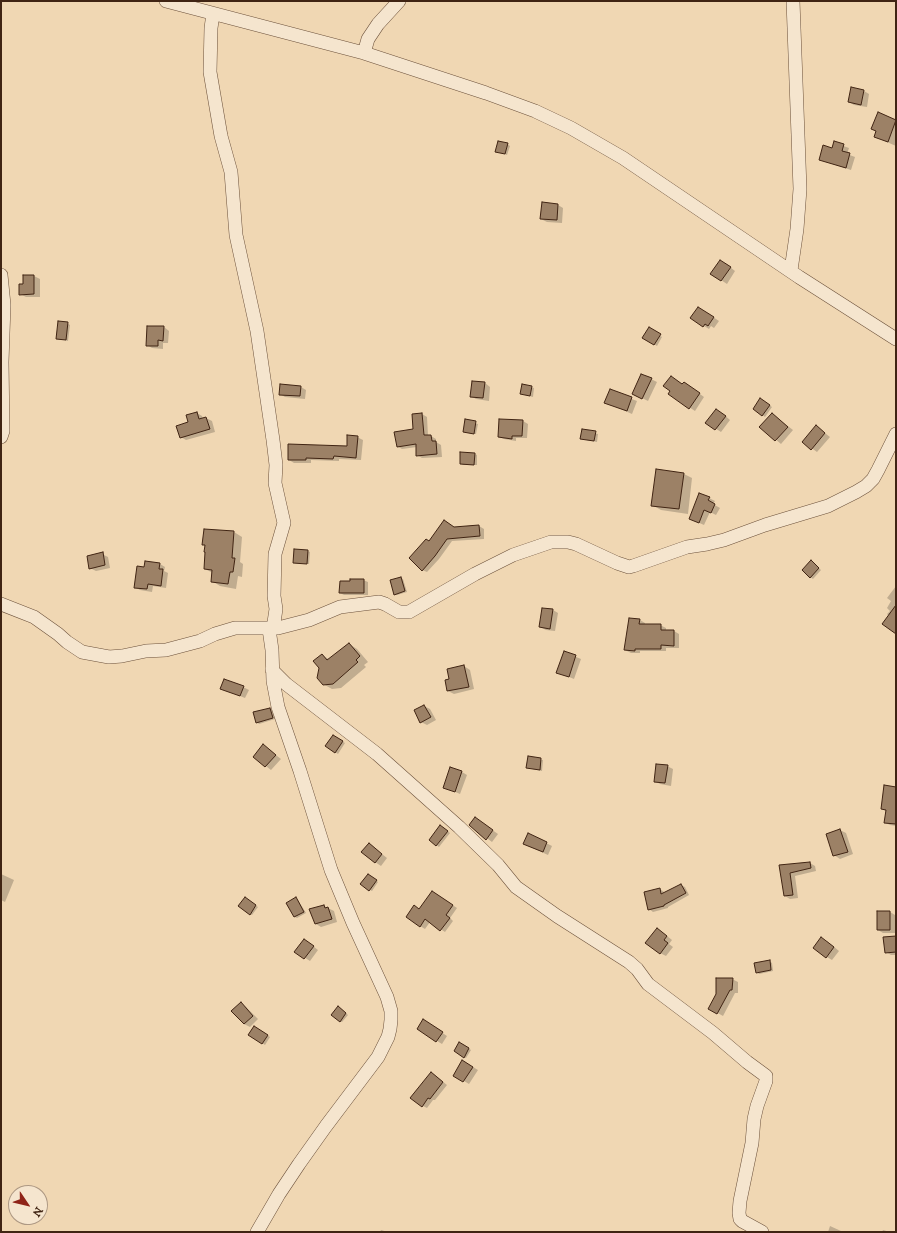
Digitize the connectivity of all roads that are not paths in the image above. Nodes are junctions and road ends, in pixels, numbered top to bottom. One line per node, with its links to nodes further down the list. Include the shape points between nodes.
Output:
1 (166, 1): 4 (street)
2 (399, 1): 5 (street, via 378,24 368,39)
3 (793, 1): 6 (street, via 800,189)
4 (214, 14): 5 (street); 12 (street, via 211,28 210,72 221,136 231,172 236,235 257,331 276,465 275,483 284,523 276,554 276,609)
5 (364, 53): 6 (street, via 486,93 535,111 571,128 623,158)
6 (791, 270): 8 (street)
7 (1, 275): 10 (street, via 4,305)
8 (896, 339)
9 (896, 434): 12 (street, via 873,479 866,486 828,506 724,540 687,547 629,567 576,544 551,542 506,558 409,612 400,612 379,602 340,608 308,620)
10 (1, 437)
11 (1, 604): 12 (street, via 34,617 82,652 109,657 166,650 235,628)
12 (271, 629): 13 (street)
13 (272, 670): 14 (street, via 278,707 331,870 352,923 387,997 391,1020 390,1029 378,1057 304,1157); 15 (street, via 286,684 377,754 459,826 498,864 516,887 629,962 638,969 648,984 766,1076 756,1106 739,1213 742,1221)
14 (257, 1232)
15 (762, 1232)

